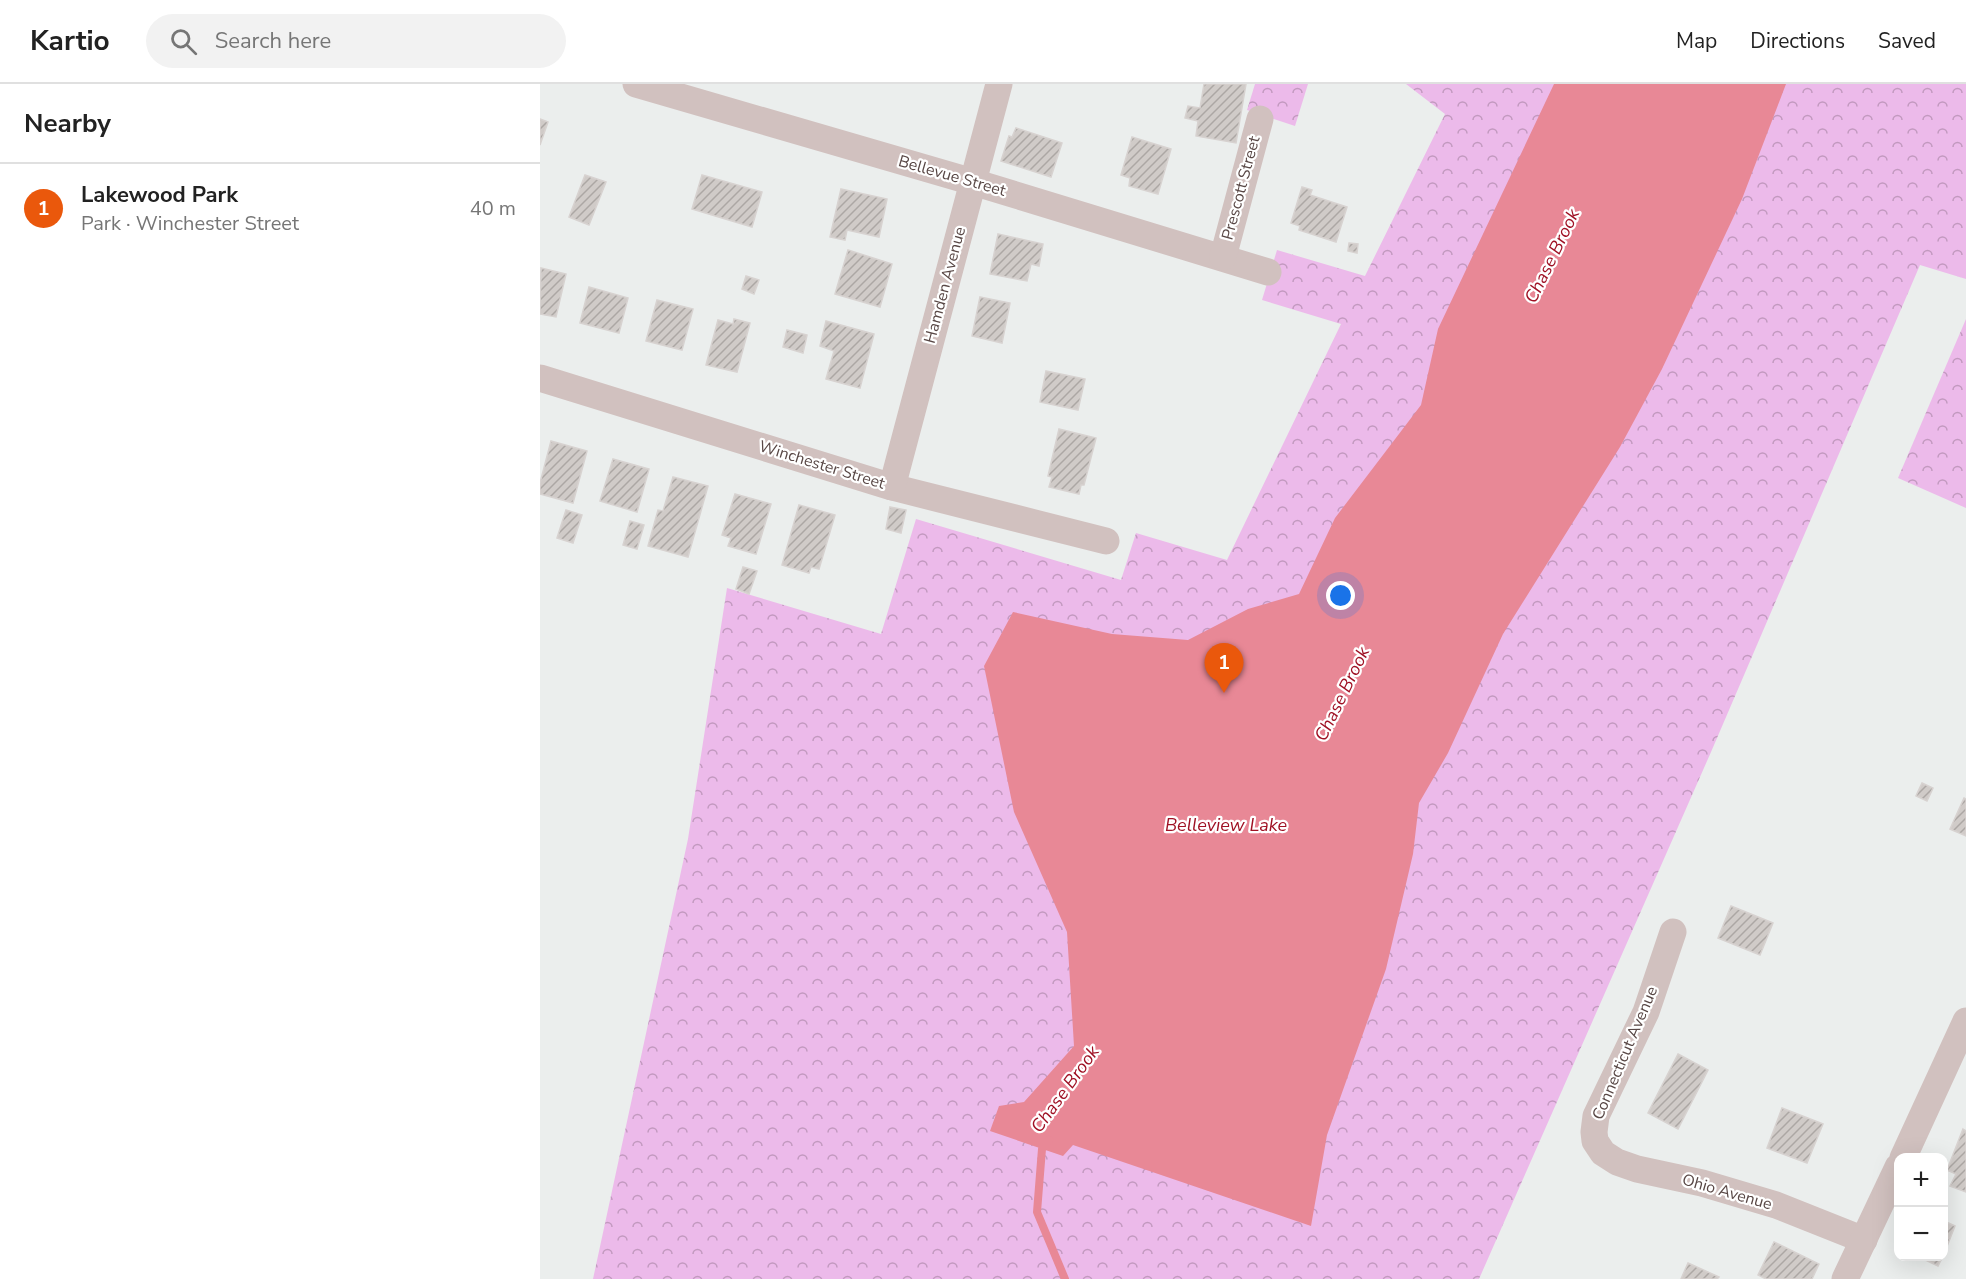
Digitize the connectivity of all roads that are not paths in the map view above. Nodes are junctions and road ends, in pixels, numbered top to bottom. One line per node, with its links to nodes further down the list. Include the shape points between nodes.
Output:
1 (636, 84): 4 (street, Bellevue Street)
2 (999, 84): 4 (street, Hamden Avenue)
3 (1260, 119): 5 (street, Prescott Street)
4 (973, 182): 5 (street, Bellevue Street); 8 (street, Hamden Avenue)
5 (1223, 257): 6 (street, Bellevue Street)
6 (1268, 272)
7 (540, 378): 8 (street, Winchester Street)
8 (892, 487): 9 (street, Winchester Street)
9 (1106, 541)
10 (1673, 932): 12 (street, Connecticut Avenue, via 1646,1012 1596,1116)
11 (1966, 1021): 13 (street)
12 (1595, 1141): 15 (street, Ohio Avenue, via 1603,1153 1625,1166 1776,1205)
13 (1905, 1153)
14 (1894, 1177): 15 (street)
15 (1864, 1240): 16 (street)
16 (1845, 1279)

